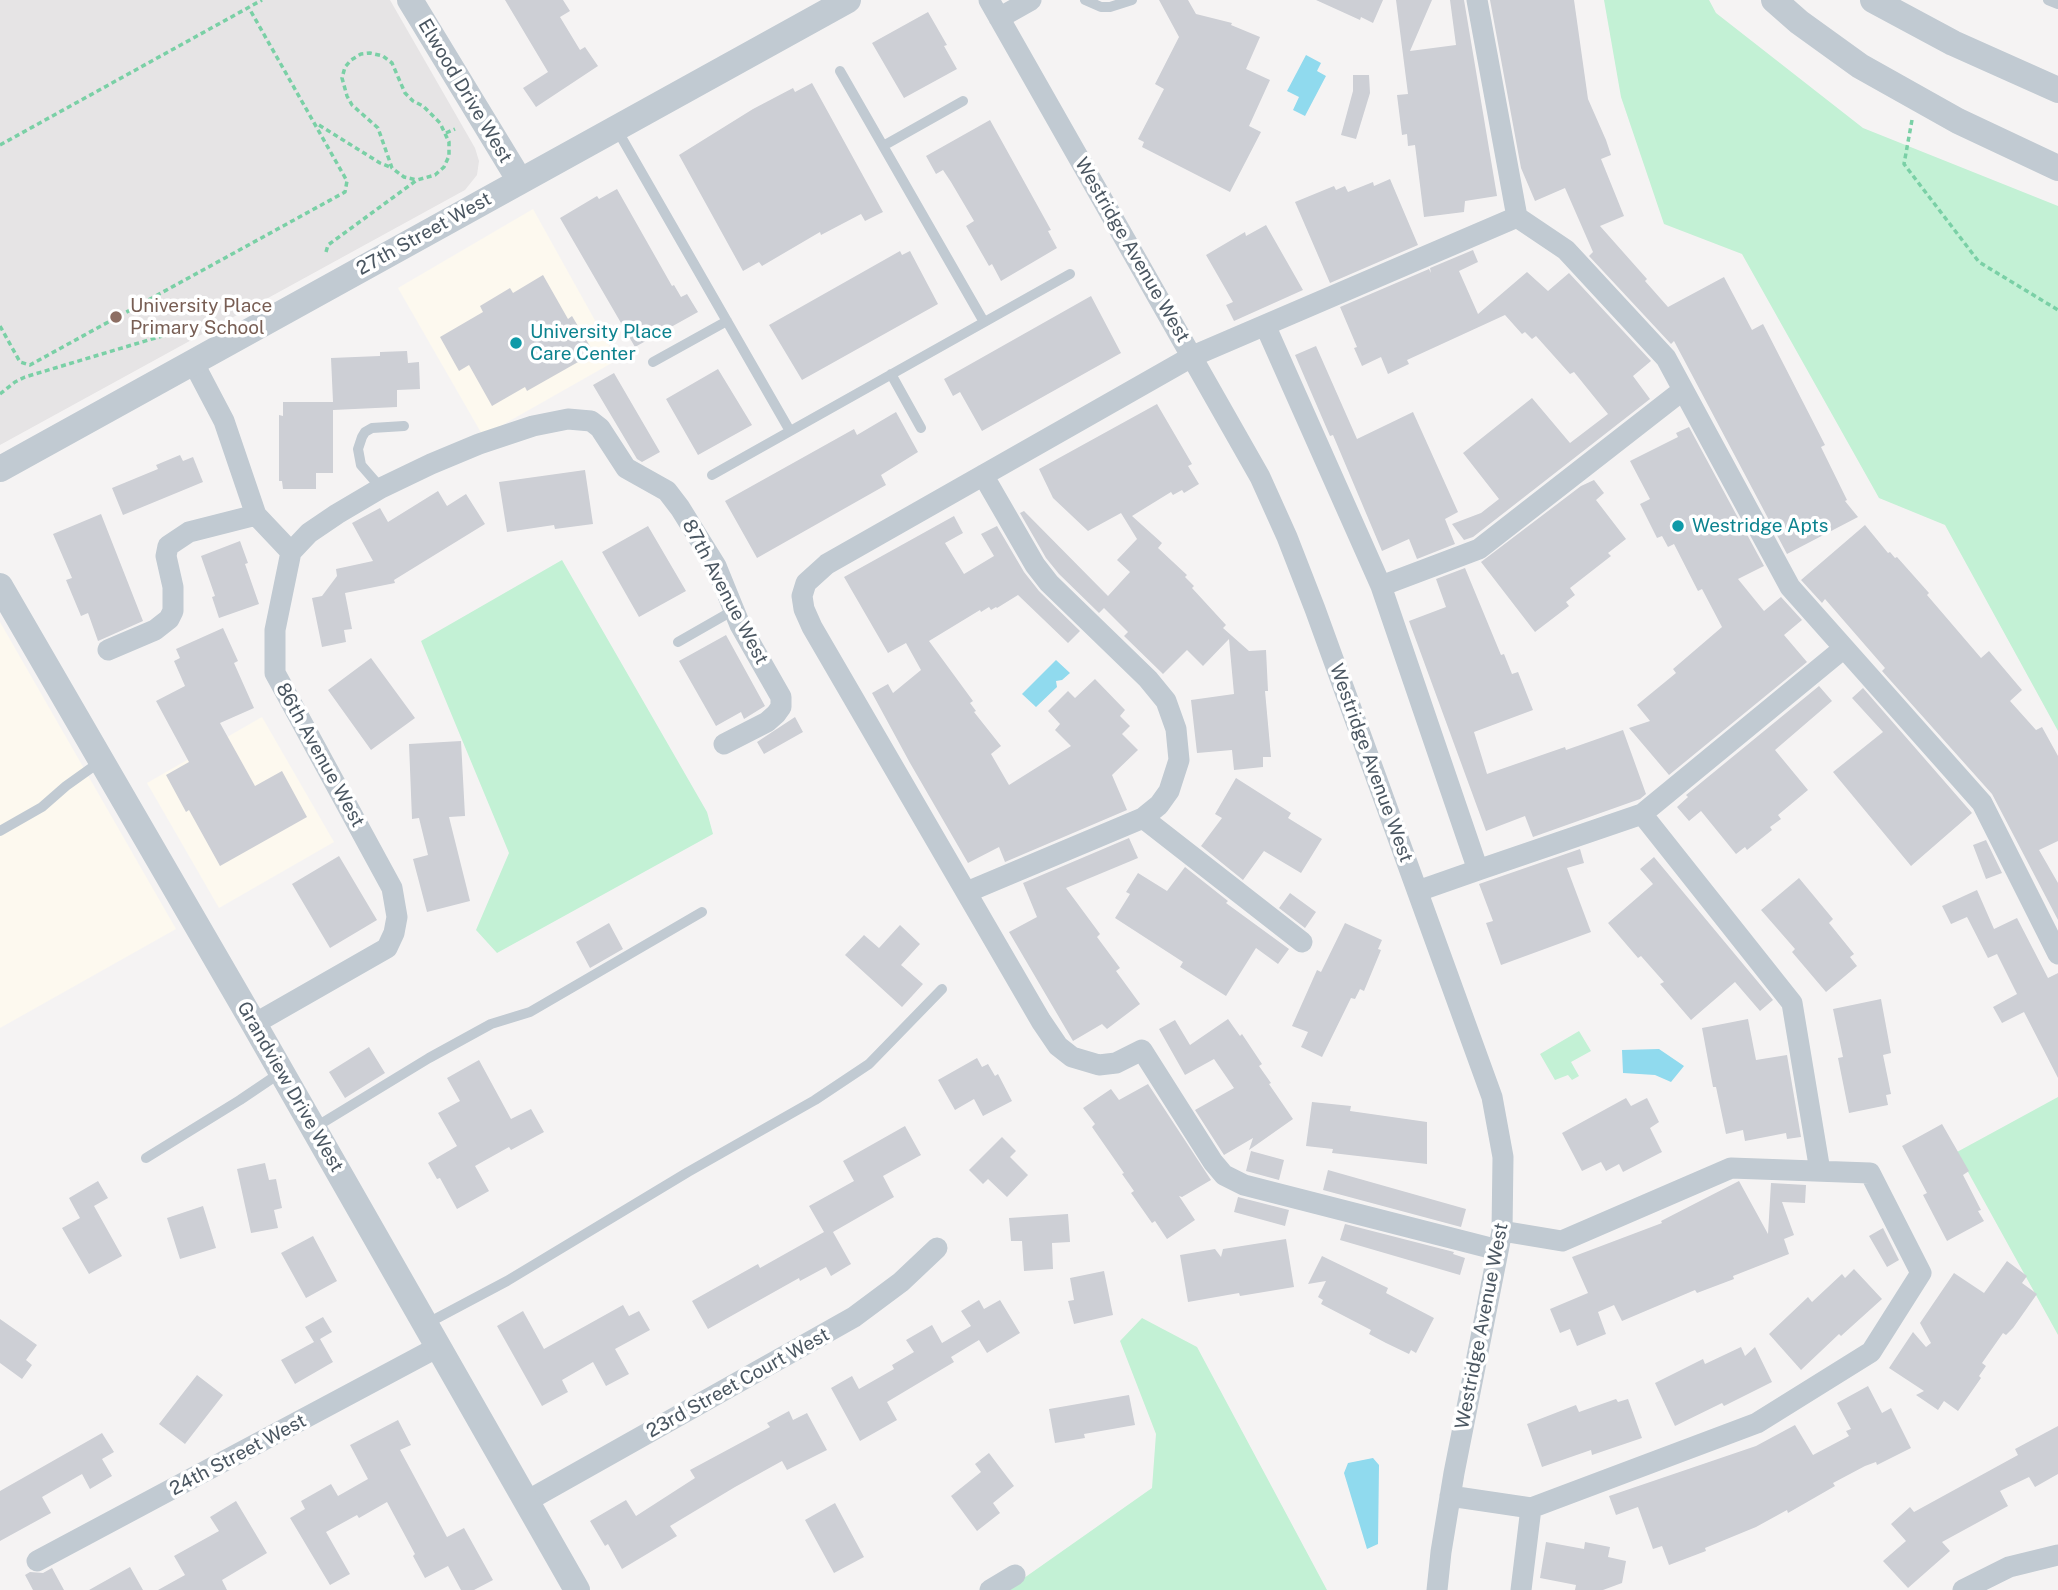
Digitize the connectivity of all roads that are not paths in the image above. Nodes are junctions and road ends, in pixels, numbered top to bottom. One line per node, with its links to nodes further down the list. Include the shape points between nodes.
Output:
1 (411, 0): 18 (street, Elwood Drive West)
2 (848, 0): 15 (street, 27th Street West)
3 (1031, 0): 11 (street)
4 (1085, 0): 5 (lane, via 1110,7)
5 (1132, 0)
6 (1477, 0): 19 (street)
7 (1774, 0): 17 (street, via 1860,66 1958,121)
8 (1873, 0): 13 (street, via 1953,43)
9 (2048, 0): 10 (lane)
10 (2058, 4)
11 (994, 9): 24 (street, Westridge Avenue West)
12 (840, 71): 16 (lane)
13 (2058, 90)
14 (963, 101): 16 (lane)
15 (616, 128): 18 (street, 27th Street West); 21 (lane)
16 (883, 146): 22 (lane)
17 (2058, 168)
18 (520, 181): 25 (street, 27th Street West)
19 (1517, 217): 23 (street); 28 (street, via 1566,250 1666,358)
20 (1070, 274): 22 (lane)
21 (727, 321): 26 (lane); 31 (lane)
22 (984, 322): 27 (lane)
23 (1265, 325): 24 (street); 39 (street)
24 (1193, 356): 34 (street); 50 (street, Westridge Avenue West, via 1260,477 1287,537)
25 (193, 362): 32 (street, 27th Street West); 36 (street, via 224,421)
26 (653, 362)
27 (891, 374): 30 (lane); 31 (lane)
28 (1684, 390): 39 (street, via 1479,549); 42 (street, via 1790,587)
29 (404, 426): 35 (lane, via 372,428 362,437 358,449 361,465)
30 (921, 428)
31 (790, 430): 33 (lane)
32 (0, 469)
33 (712, 475)
34 (984, 475): 47 (street, via 1049,583 1166,701 1176,729 1179,760 1169,791); 51 (street, via 827,564 806,583 802,596 812,627)
35 (381, 488): 37 (street, 87th Avenue West, via 309,533); 40 (street, 87th Avenue West, via 479,444 533,426 581,418 591,421 626,468 667,491 680,508 716,566)
36 (256, 515): 37 (street); 43 (street, via 188,532 168,546 173,587 169,619)
37 (291, 552): 56 (street, 86th Avenue West, via 275,630 275,673 392,888 397,917 387,948)
38 (0, 586): 45 (street, Grandview Drive West)
39 (1381, 586): 49 (street)
40 (734, 610): 41 (lane); 44 (street, 87th Avenue West, via 777,687 781,707 767,722)
41 (678, 642)
42 (1844, 648): 46 (street); 54 (street, via 1983,803)
43 (108, 650)
44 (724, 744)
45 (102, 761): 48 (lane, via 42,807); 56 (street, Grandview Drive West)
46 (1642, 814): 49 (street); 60 (street, via 1792,1003)
47 (1143, 818): 51 (street); 53 (street)
48 (0, 831)
49 (1478, 870): 50 (street)
50 (1418, 891): 61 (street, Westridge Avenue West, via 1492,1097 1503,1157)
51 (967, 892): 61 (street, via 1058,1046 1072,1057 1100,1065 1142,1050 1224,1175 1244,1185)
52 (702, 912): 58 (lane, via 530,1012 491,1024 439,1052)
53 (1302, 942)
54 (2058, 954)
55 (942, 989): 63 (lane, 24th Street West, via 869,1065 507,1281)
56 (254, 1024): 57 (street, Grandview Drive West)
57 (281, 1072): 58 (street, Grandview Drive West); 59 (lane)
58 (314, 1128): 63 (street, Grandview Drive West)
59 (146, 1157)
60 (1820, 1171): 61 (street, via 1731,1168 1562,1241); 66 (street, via 1870,1173 1921,1273 1871,1352 1757,1423)
61 (1500, 1241): 64 (street, Westridge Avenue West)
62 (937, 1248): 65 (street, 23rd Street Court West, via 854,1317)
63 (432, 1336): 65 (street, Grandview Drive West); 68 (street, 24th Street West)
64 (1450, 1496): 66 (street); 73 (street, Westridge Avenue West)
65 (527, 1501): 71 (street, Grandview Drive West)
66 (1531, 1508): 74 (street)
67 (2058, 1555): 70 (street, via 2009,1567)
68 (37, 1561)
69 (1015, 1575): 72 (street)
70 (1968, 1587)
71 (577, 1590)
72 (990, 1590)
73 (1437, 1590)
74 (1521, 1590)

